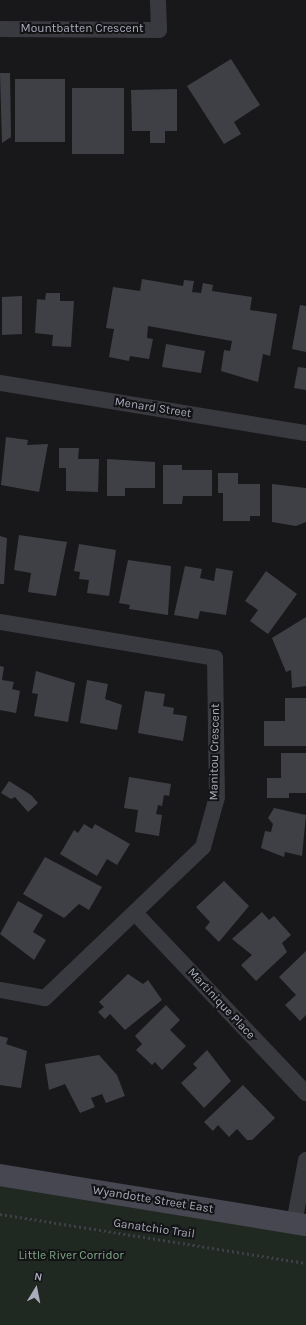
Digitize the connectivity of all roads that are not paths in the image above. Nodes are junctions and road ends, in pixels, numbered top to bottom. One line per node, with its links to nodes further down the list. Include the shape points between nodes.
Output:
1 (158, 0): 2 (street, Mountbatten Crescent, via 159,30)
2 (0, 29)
3 (0, 383): 4 (street, Menard Street)
4 (306, 433)
5 (0, 622): 6 (street, Manitou Crescent, via 215,658 216,796 203,847)
6 (136, 914): 7 (street, Manitou Crescent, via 45,998); 8 (street, Martinique Place)
7 (0, 990)
8 (306, 1093)
9 (306, 1160): 11 (street)
10 (0, 1176): 11 (street, Wyandotte Street East)
11 (300, 1224)

